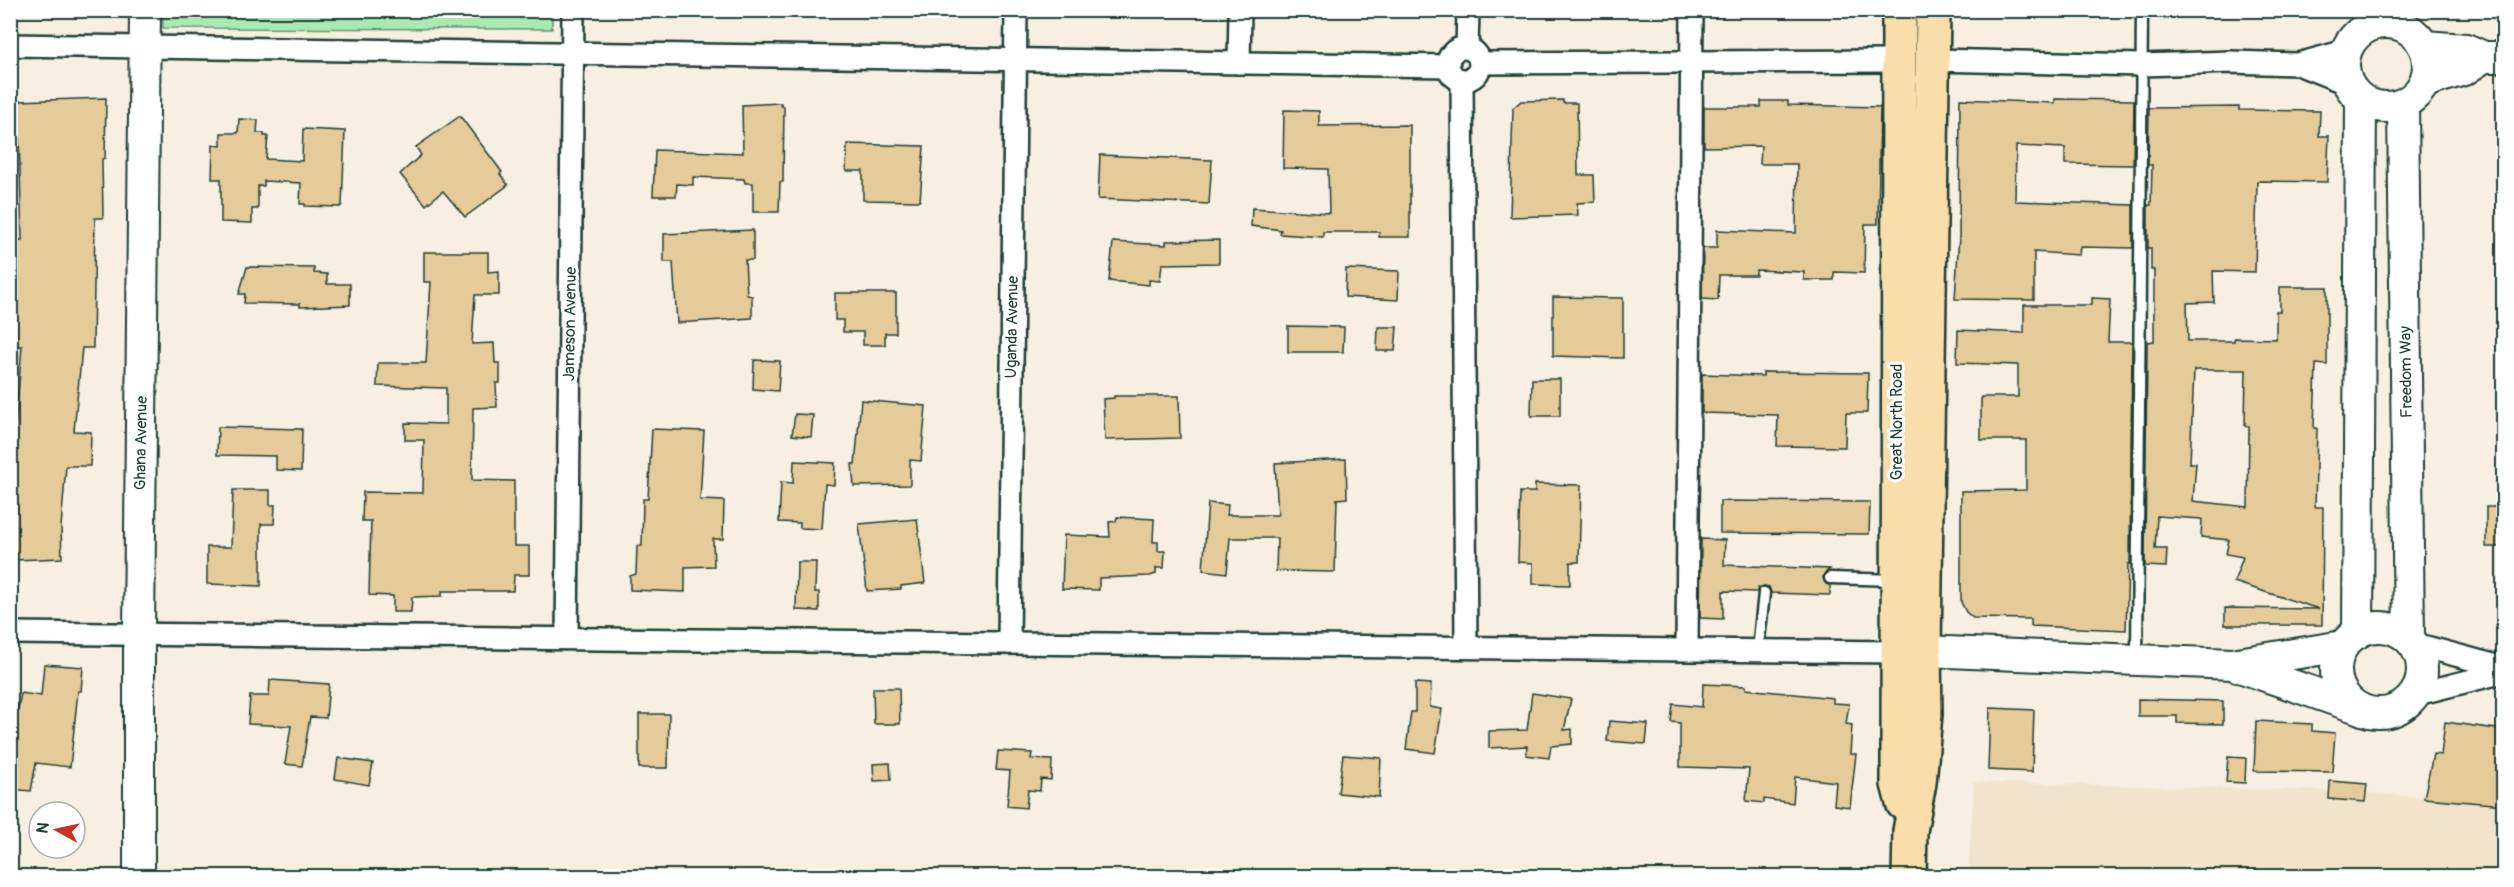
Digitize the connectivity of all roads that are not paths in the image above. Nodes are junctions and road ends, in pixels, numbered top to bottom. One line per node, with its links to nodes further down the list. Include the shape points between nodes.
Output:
1 (145, 10): 14 (main road, Ghana Avenue)
2 (573, 10): 15 (street, Jameson Avenue)
3 (1016, 10): 18 (street, Uganda Avenue)
4 (1240, 10): 22 (street)
5 (1468, 10): 16 (street)
6 (1692, 10): 21 (street)
7 (1899, 10): 19 (highway, Great North Road)
8 (1934, 10): 20 (highway, Great North Road)
9 (2142, 10): 24 (lane)
10 (2421, 10): 12 (main road)
11 (2356, 31): 12 (main road, via 2393,22 2413,32); 23 (street); 27 (main road, via 2344,73)
12 (2422, 43): 17 (main road); 26 (main road, via 2429,64)
13 (10, 45): 14 (street)
14 (144, 47): 15 (street); 33 (main road, Ghana Avenue)
15 (573, 53): 18 (street); 34 (street, Jameson Avenue)
16 (1474, 56): 21 (street); 25 (street, via 1479,70 1475,76); 25 (street, via 1454,52 1449,58)
17 (2494, 57): 26 (main road)
18 (1015, 59): 22 (street); 37 (street, Uganda Avenue)
19 (1899, 60): 21 (street); 30 (highway, Great North Road)
20 (1933, 60): 24 (street); 41 (highway, Great North Road)
21 (1691, 62): 39 (street)
22 (1239, 63): 25 (street)
23 (2298, 64): 24 (street); 27 (street)
24 (2142, 65): 42 (lane)
25 (1455, 73): 38 (street)
26 (2425, 82): 28 (main road)
27 (2354, 91): 28 (main road, via 2381,107); 35 (main road)
28 (2403, 104): 36 (main road, Freedom Way)
29 (1830, 578): 30 (lane)
30 (1897, 580): 41 (highway, Great North Road)
31 (1764, 592): 40 (lane)
32 (10, 633): 33 (street)
33 (139, 634): 34 (street); 47 (main road, Ghana Avenue)
34 (567, 638): 37 (street)
35 (2351, 640): 36 (main road, via 2374,627 2387,628); 43 (main road); 46 (main road, via 2336,668 2337,680 2348,701)
36 (2410, 641): 44 (street); 45 (main road, via 2420,660 2421,673)
37 (1009, 643): 38 (street)
38 (1466, 647): 39 (street)
39 (1687, 649): 40 (street)
40 (1758, 650): 41 (street)
41 (1910, 651): 42 (main road); 48 (highway, Great North Road, via 1925,714 1910,831)
42 (2137, 660): 43 (main road)
43 (2232, 664): 46 (main road)
44 (2504, 670): 45 (street)
45 (2414, 695): 46 (main road, via 2394,711 2376,713)
46 (2358, 708)
47 (140, 876)
48 (1909, 876)

